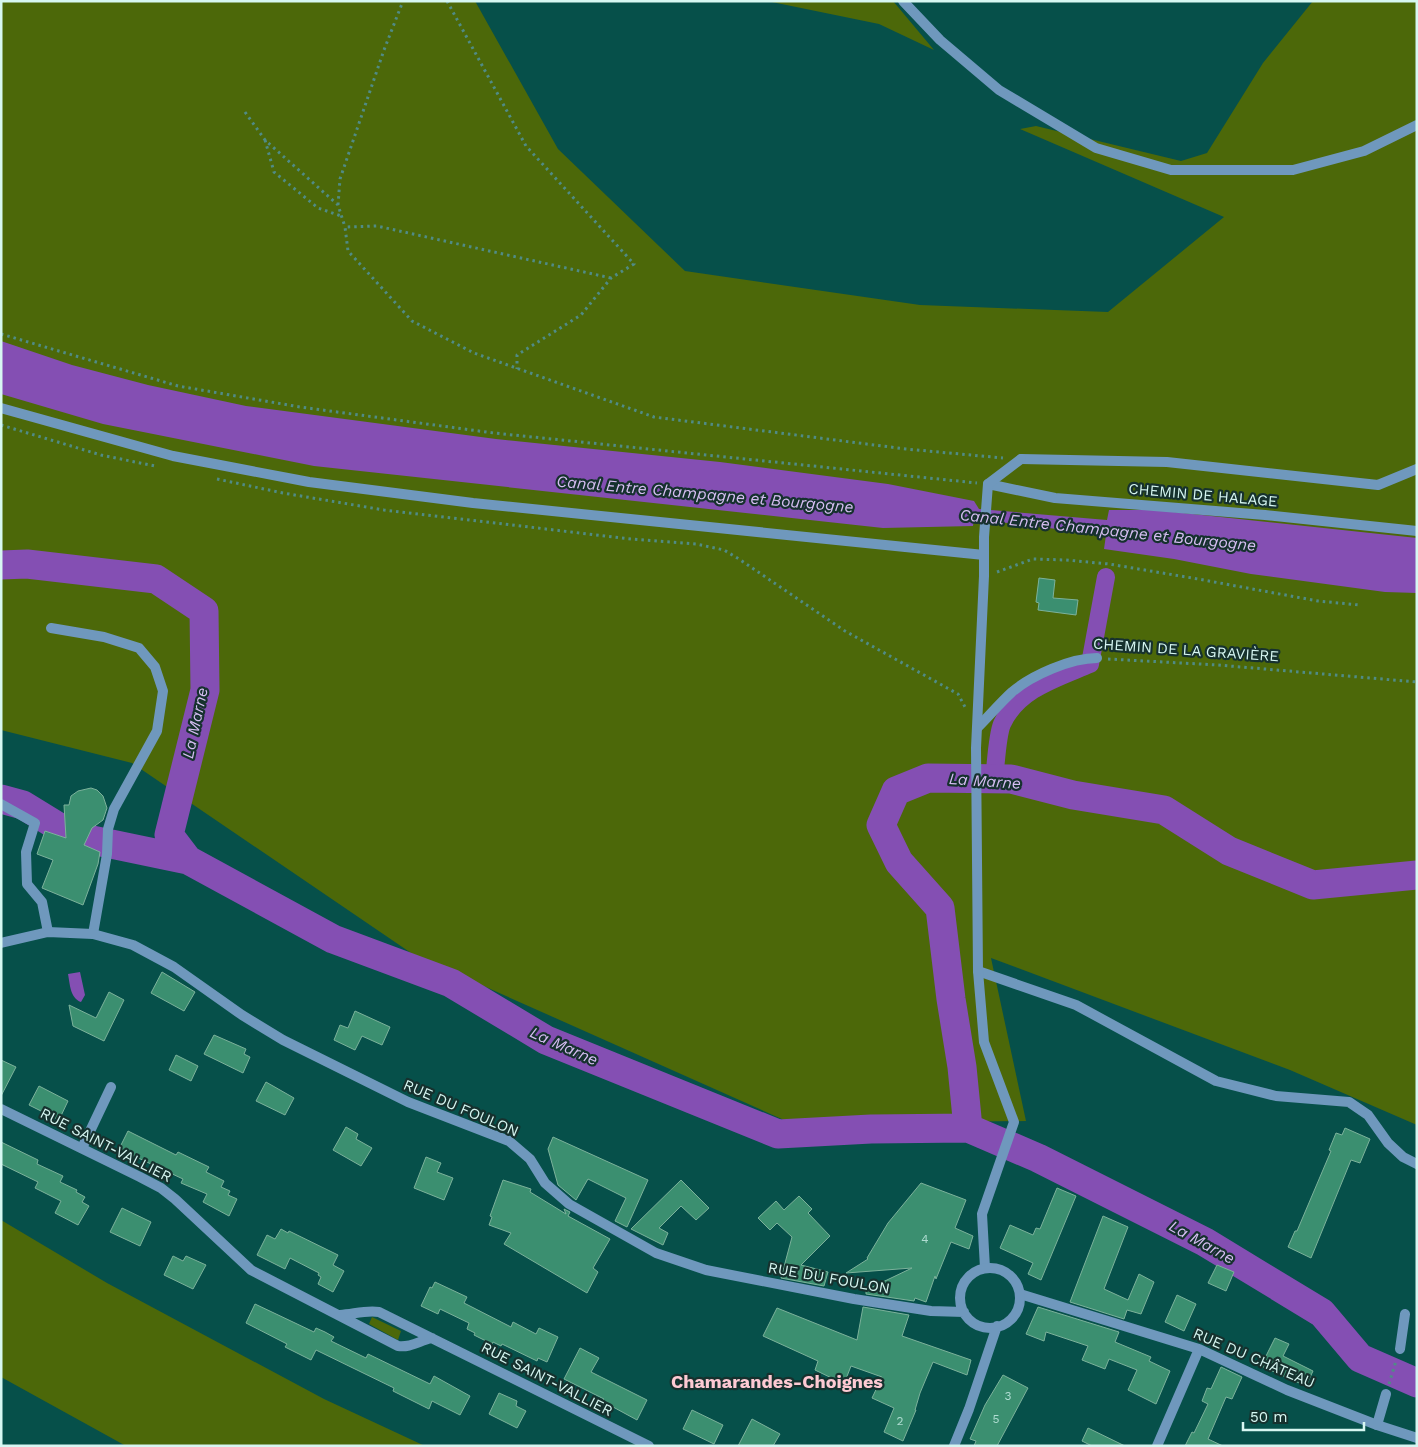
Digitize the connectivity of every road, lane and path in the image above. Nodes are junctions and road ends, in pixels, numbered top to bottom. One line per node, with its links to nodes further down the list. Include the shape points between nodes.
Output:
1 (403, 1): 7 (path, via 340,179)
2 (447, 1): 10 (path, via 526,146 634,264)
3 (903, 1): 5 (street, via 940,40 999,90 1096,148 1171,170 1293,170 1364,152)
4 (245, 112): 6 (path)
5 (1417, 126)
6 (265, 140): 7 (path); 8 (path, via 274,172 318,208)
7 (338, 205): 8 (path)
8 (342, 216): 9 (path)
9 (345, 227): 10 (path, via 377,226); 12 (path, via 348,251 412,321 474,353)
10 (611, 278): 12 (path, via 580,315 517,354)
11 (1, 334): 16 (path, via 178,386 300,407 494,433)
12 (517, 368): 14 (path, via 654,417 906,449)
13 (1, 408): 19 (street, via 173,456 308,482 473,503)
14 (1021, 459): 15 (street, via 1167,462 1378,485); 16 (street)
15 (1417, 469)
16 (988, 484): 17 (street, CHEMIN DE HALAGE, via 1055,498); 19 (street)
17 (1417, 531)
18 (678, 543): 25 (path, via 724,550 845,631 958,694)
19 (984, 555): 20 (street)
20 (984, 576): 21 (path, via 1032,559 1066,560); 25 (street)
21 (1359, 605)
22 (51, 628): 28 (street, via 104,637 139,648 155,667 163,691 157,731 114,809 108,829 107,854)
23 (1092, 658): 24 (path, CHEMIN DE LA GRAVIÈRE); 25 (street, CHEMIN DE LA GRAVIÈRE, via 1076,660 1028,682 1014,691)
24 (1417, 682)
25 (977, 728): 30 (street)
26 (1, 804): 27 (street, via 35,823 26,852 27,884 42,902)
27 (48, 932): 28 (street, RUE DU FOULON); 29 (street, RUE DU FOULON)
28 (93, 934): 37 (street, RUE DU FOULON, via 133,945 174,967 283,1040 408,1102 509,1142 530,1159 545,1183 569,1204 656,1253 706,1270 844,1297 931,1311)
29 (1, 943)
30 (978, 970): 34 (street, via 1076,1005 1216,1081 1276,1096 1350,1102 1368,1115 1388,1143); 35 (street, via 984,1042 1014,1122 982,1214)
31 (111, 1087): 33 (street)
32 (1, 1109): 33 (street, RUE SAINT-VALLIER)
33 (82, 1148): 39 (street, RUE SAINT-VALLIER, via 161,1188 251,1270)
34 (1417, 1164)
35 (985, 1268): 36 (street, via 1004,1271 1012,1277); 37 (street, via 968,1277 963,1285 960,1294)
36 (1020, 1294): 40 (street, via 1020,1303 1012,1318); 42 (street, RUE DU CHÂTEAU)
37 (964, 1312): 40 (street, via 978,1325)
38 (1405, 1314): 43 (street)
39 (339, 1315): 41 (street, RUE SAINT-VALLIER, via 368,1310 380,1312); 41 (street, RUE SAINT-VALLIER, via 398,1346 408,1347)
40 (997, 1326): 48 (street)
41 (432, 1338): 47 (street, RUE SAINT-VALLIER)
42 (1199, 1349): 45 (street, RUE DU CHÂTEAU, via 1287,1390); 49 (street)
43 (1400, 1349): 44 (path)
44 (1386, 1394): 45 (street)
45 (1377, 1425): 46 (street, RUE DU CHÂTEAU)
46 (1417, 1438)
47 (649, 1446)
48 (954, 1446)
49 (1157, 1446)

